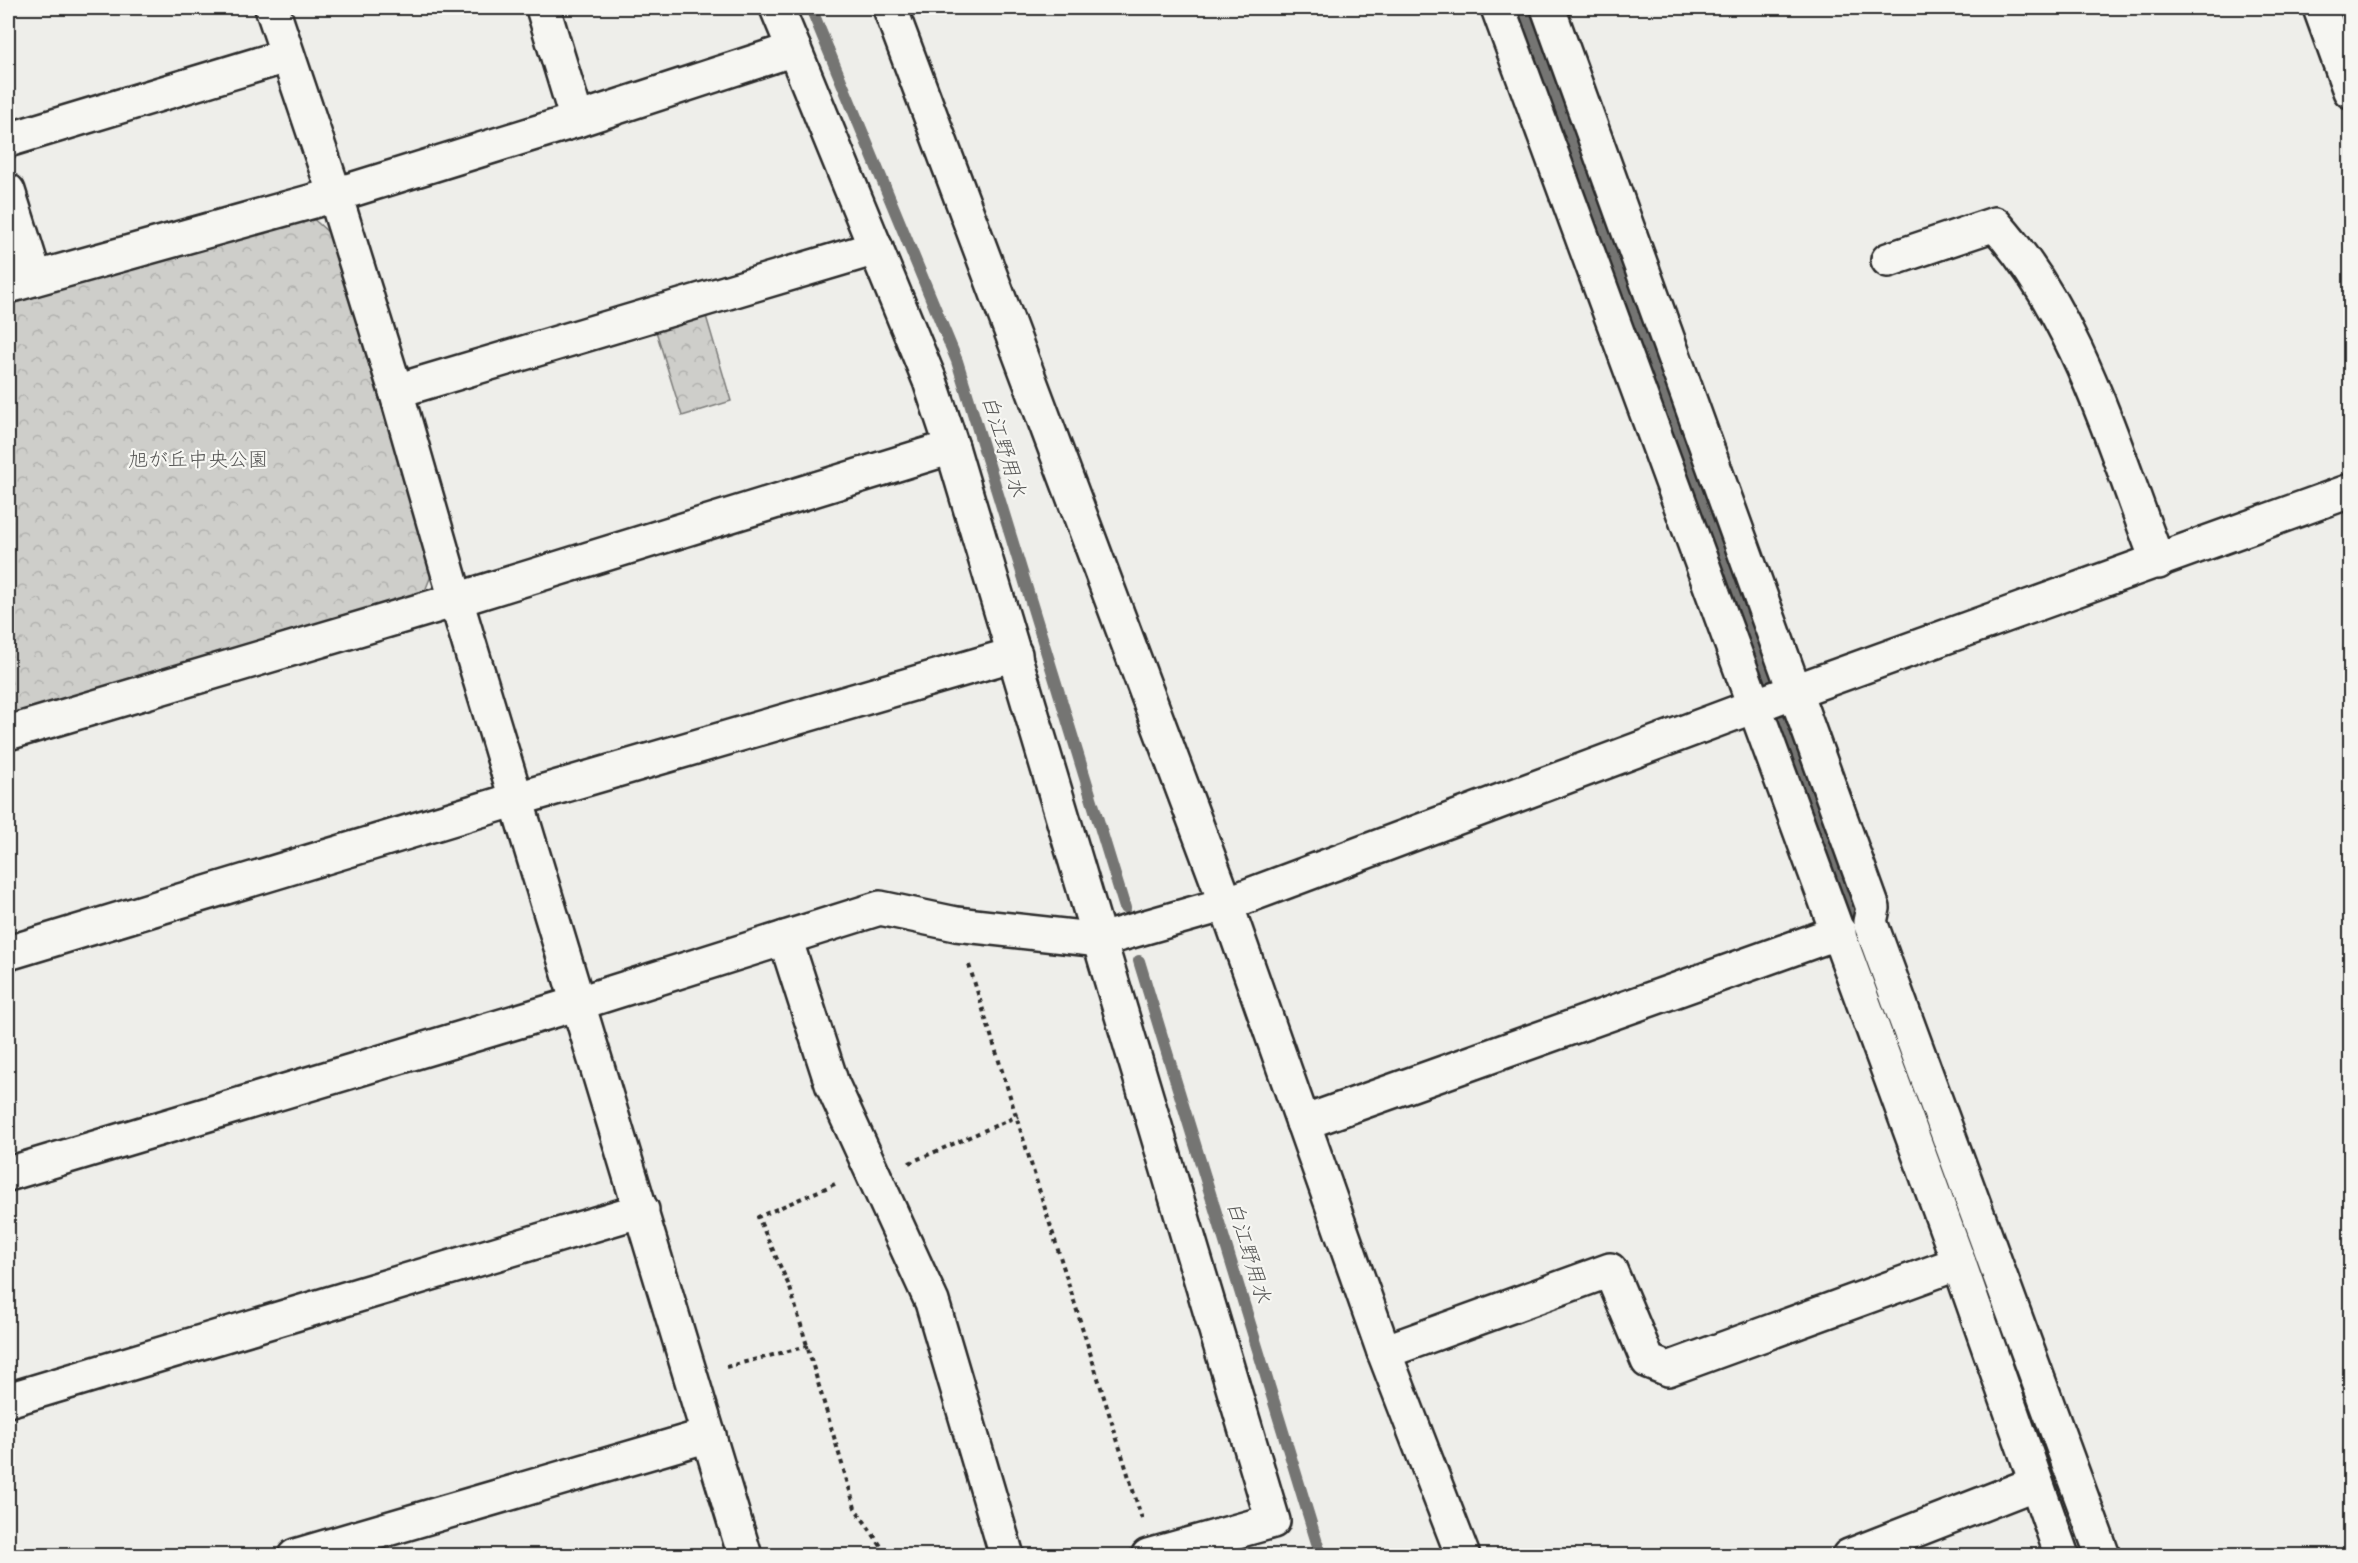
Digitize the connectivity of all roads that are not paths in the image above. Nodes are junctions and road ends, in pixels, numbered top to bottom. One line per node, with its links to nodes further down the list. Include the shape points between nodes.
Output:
1 (272, 8): 9 (street)
2 (543, 8): 11 (street)
3 (777, 8): 8 (street)
4 (890, 8): 27 (street)
5 (1498, 8): 24 (street)
6 (1548, 8): 24 (street)
7 (2320, 8): 10 (street)
8 (794, 49): 11 (street); 15 (street)
9 (286, 56): 12 (street); 14 (street)
10 (2350, 91)
11 (578, 120): 14 (street)
12 (8, 140)
13 (8, 190): 17 (street)
14 (335, 195): 17 (street); 18 (street)
15 (876, 249): 18 (street); 19 (street, via 930,381)
16 (1888, 260): 21 (street, via 1995,224 2072,339)
17 (21, 282)
18 (396, 392): 22 (street)
19 (952, 447): 22 (street); 23 (street)
20 (2350, 491): 21 (street)
21 (2157, 562): 24 (street)
22 (456, 600): 25 (street); 26 (street)
23 (1015, 654): 26 (street); 30 (street)
24 (1774, 699): 27 (street); 28 (street); 48 (street, via 1873,908 1870,922)
25 (8, 733)
26 (517, 799): 31 (street); 32 (street)
27 (1226, 904): 30 (street); 33 (street)
28 (1839, 932): 33 (street); 36 (street)
29 (785, 938): 30 (street, via 880,908 956,924); 32 (street); 44 (street, via 832,1084 932,1302)
30 (1100, 940): 41 (street, via 1273,1521)
31 (8, 953)
32 (579, 1003): 34 (street); 35 (street)
33 (1303, 1123): 37 (street)
34 (8, 1174)
35 (642, 1210): 38 (street); 39 (street)
36 (1959, 1263): 37 (street, via 1668,1369 1648,1361 1610,1270); 40 (street)
37 (1384, 1352): 45 (street)
38 (8, 1400)
39 (709, 1435): 42 (street); 43 (street)
40 (2036, 1483): 46 (street); 47 (street)
41 (1163, 1553)
42 (296, 1556)
43 (745, 1556)
44 (1007, 1556)
45 (1463, 1556)
46 (1849, 1556)
47 (2062, 1556)
48 (2103, 1556)

